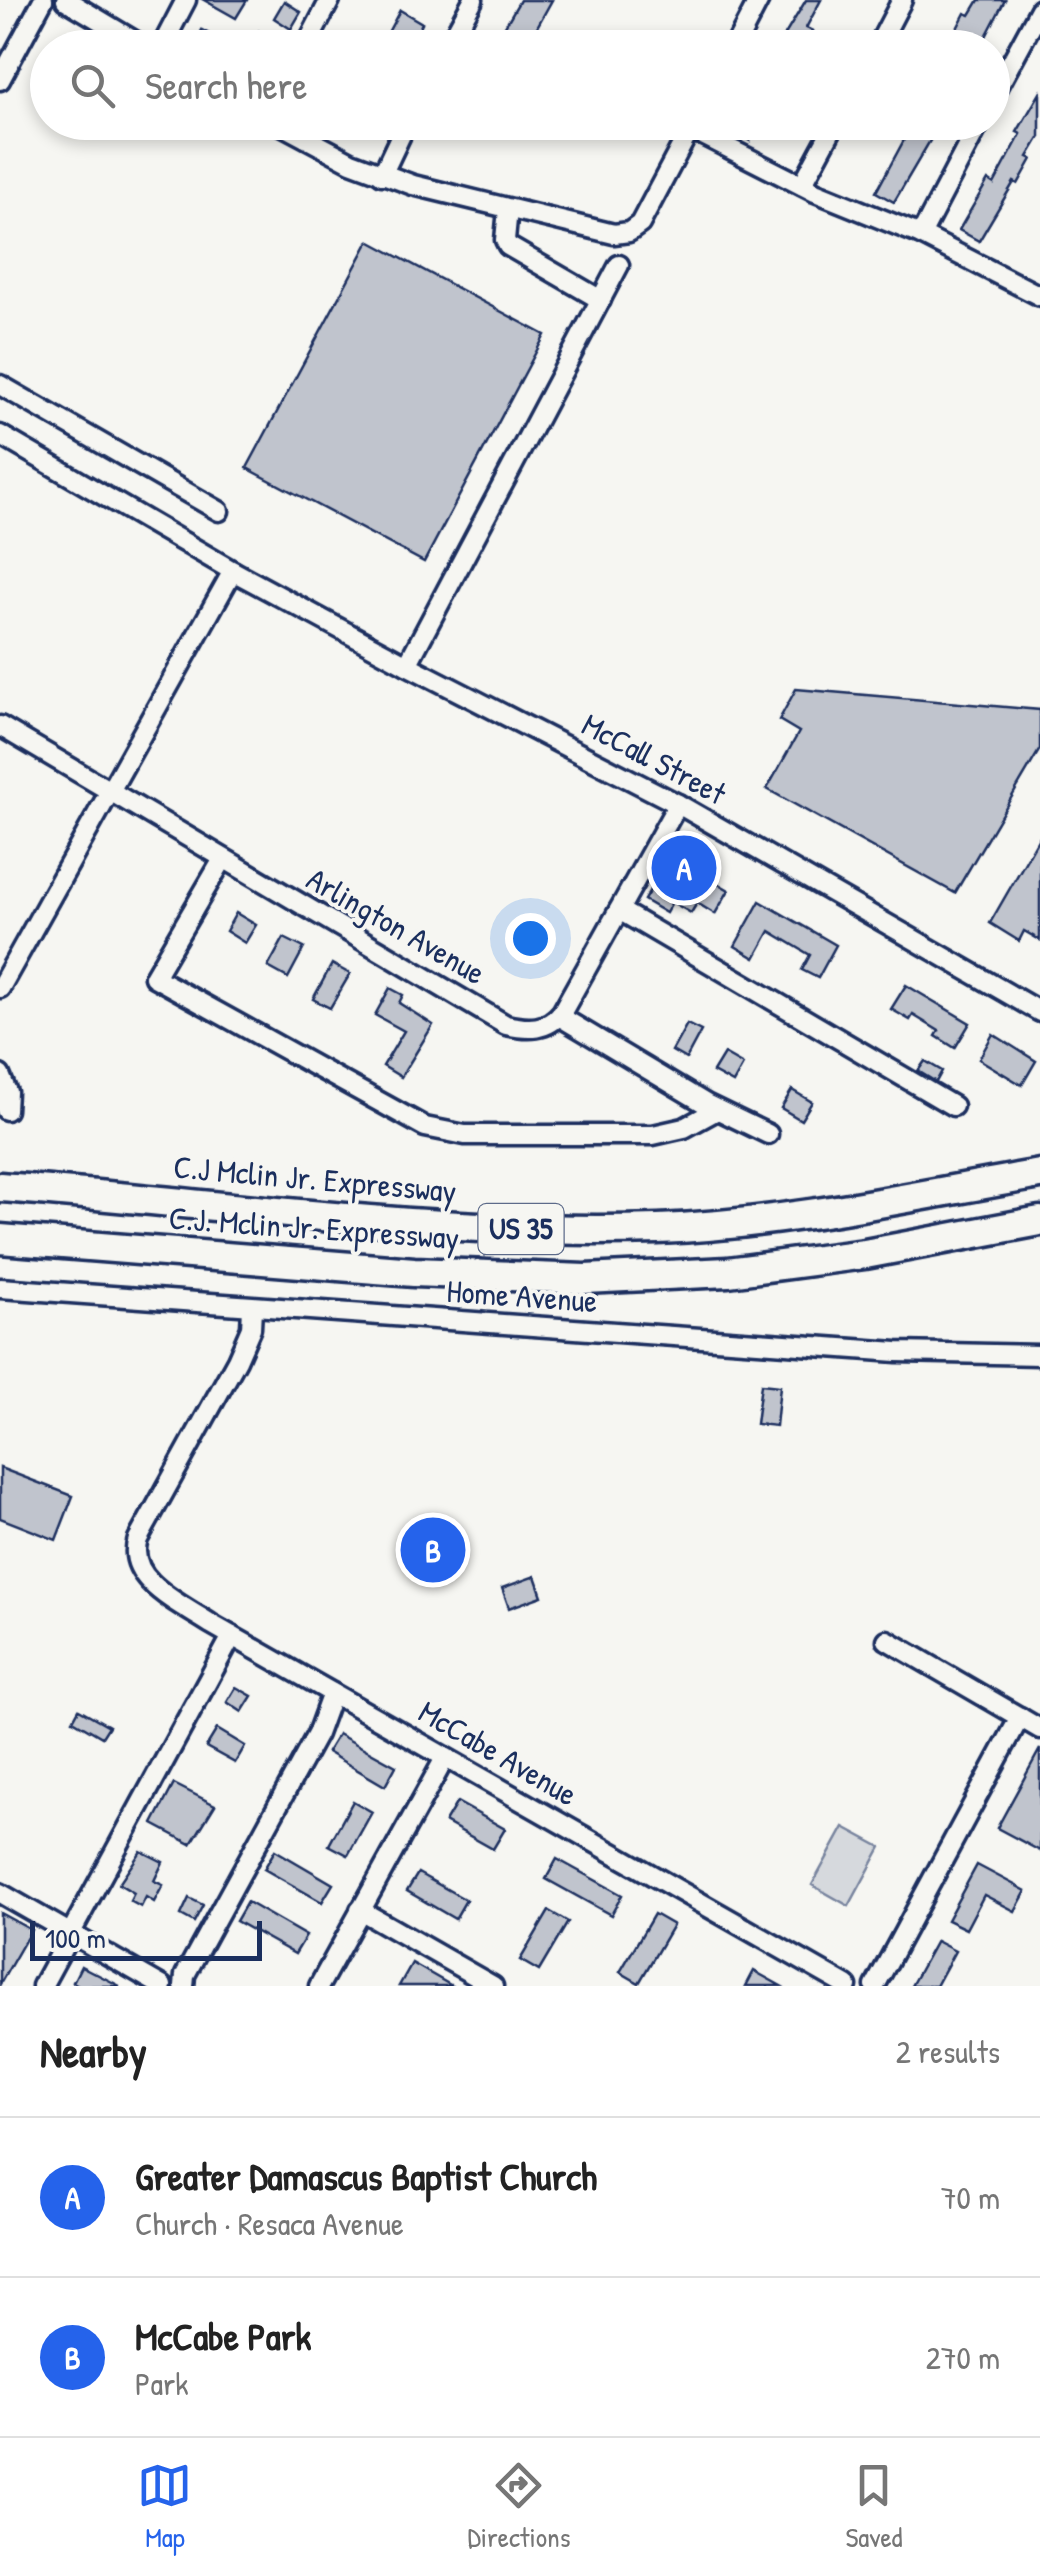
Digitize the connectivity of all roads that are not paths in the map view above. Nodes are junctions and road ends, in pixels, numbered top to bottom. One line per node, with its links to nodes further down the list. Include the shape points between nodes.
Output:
1 (44, 0): 16 (street)
2 (66, 0): 9 (street)
3 (186, 0): 10 (street)
4 (330, 0): 11 (street)
5 (473, 0): 12 (street)
6 (759, 0): 13 (street)
7 (902, 0): 14 (street)
8 (1040, 8): 15 (street)
9 (105, 30)
10 (170, 30)
11 (314, 30)
12 (457, 30)
13 (743, 30)
14 (886, 30)
15 (1010, 64)
16 (0, 80)
17 (312, 140): 23 (street)
18 (399, 140): 23 (street)
19 (685, 140): 25 (street, via 640,224 629,232)
20 (718, 140): 24 (street)
21 (826, 140): 24 (street)
22 (971, 140): 26 (street)
23 (382, 175): 25 (street)
24 (802, 185): 26 (street)
25 (508, 209): 29 (street, via 508,246)
26 (921, 234): 28 (street)
27 (620, 265): 29 (street)
28 (1038, 291)
29 (601, 300): 34 (street)
30 (0, 385): 32 (street)
31 (0, 435): 33 (street, McCall Street)
32 (219, 512)
33 (233, 571): 34 (street, McCall Street); 36 (street)
34 (407, 665): 37 (street, McCall Street)
35 (0, 726): 36 (street, Arlington Avenue)
36 (110, 793): 38 (street, Arlington Avenue); 40 (street)
37 (678, 804): 39 (street); 41 (street, McCall Street)
38 (223, 859): 42 (street, Arlington Avenue, via 506,1025 537,1028); 46 (street, via 154,977 426,1127 464,1136 653,1135)
39 (619, 910): 42 (street); 44 (street)
40 (0, 988)
41 (1040, 1012)
42 (559, 1016): 46 (street)
43 (0, 1074): 45 (street)
44 (953, 1106)
45 (6, 1110)
46 (718, 1110): 47 (street)
47 (768, 1134)
48 (1040, 1174): 49 (highway, C.J Mclin Jr. Expressway / US 35, via 810,1213 660,1228 376,1222)
49 (0, 1188)
50 (1040, 1222): 51 (highway, C.J. Mclin Jr. Expressway / US 35, via 728,1272 586,1279)
51 (0, 1239)
52 (0, 1288): 53 (street, Home Avenue)
53 (252, 1308): 54 (street, Home Avenue, via 897,1352); 55 (street, McCabe Avenue, via 237,1360 134,1556 139,1572)
54 (1040, 1355)
55 (232, 1636): 57 (street, McCabe Avenue); 63 (street)
56 (886, 1640): 58 (street)
57 (332, 1693): 60 (street, McCabe Avenue); 66 (street, via 317,1734)
58 (1020, 1718): 59 (street); 70 (street)
59 (1040, 1728)
60 (446, 1758): 62 (street); 69 (street, McCabe Avenue)
61 (0, 1894): 63 (street)
62 (360, 1910): 67 (street); 68 (street)
63 (70, 1933): 64 (street); 65 (street)
64 (42, 1986)
65 (162, 1986)
66 (184, 1986)
67 (319, 1986)
68 (493, 1986)
69 (847, 1986)
70 (875, 1986)

